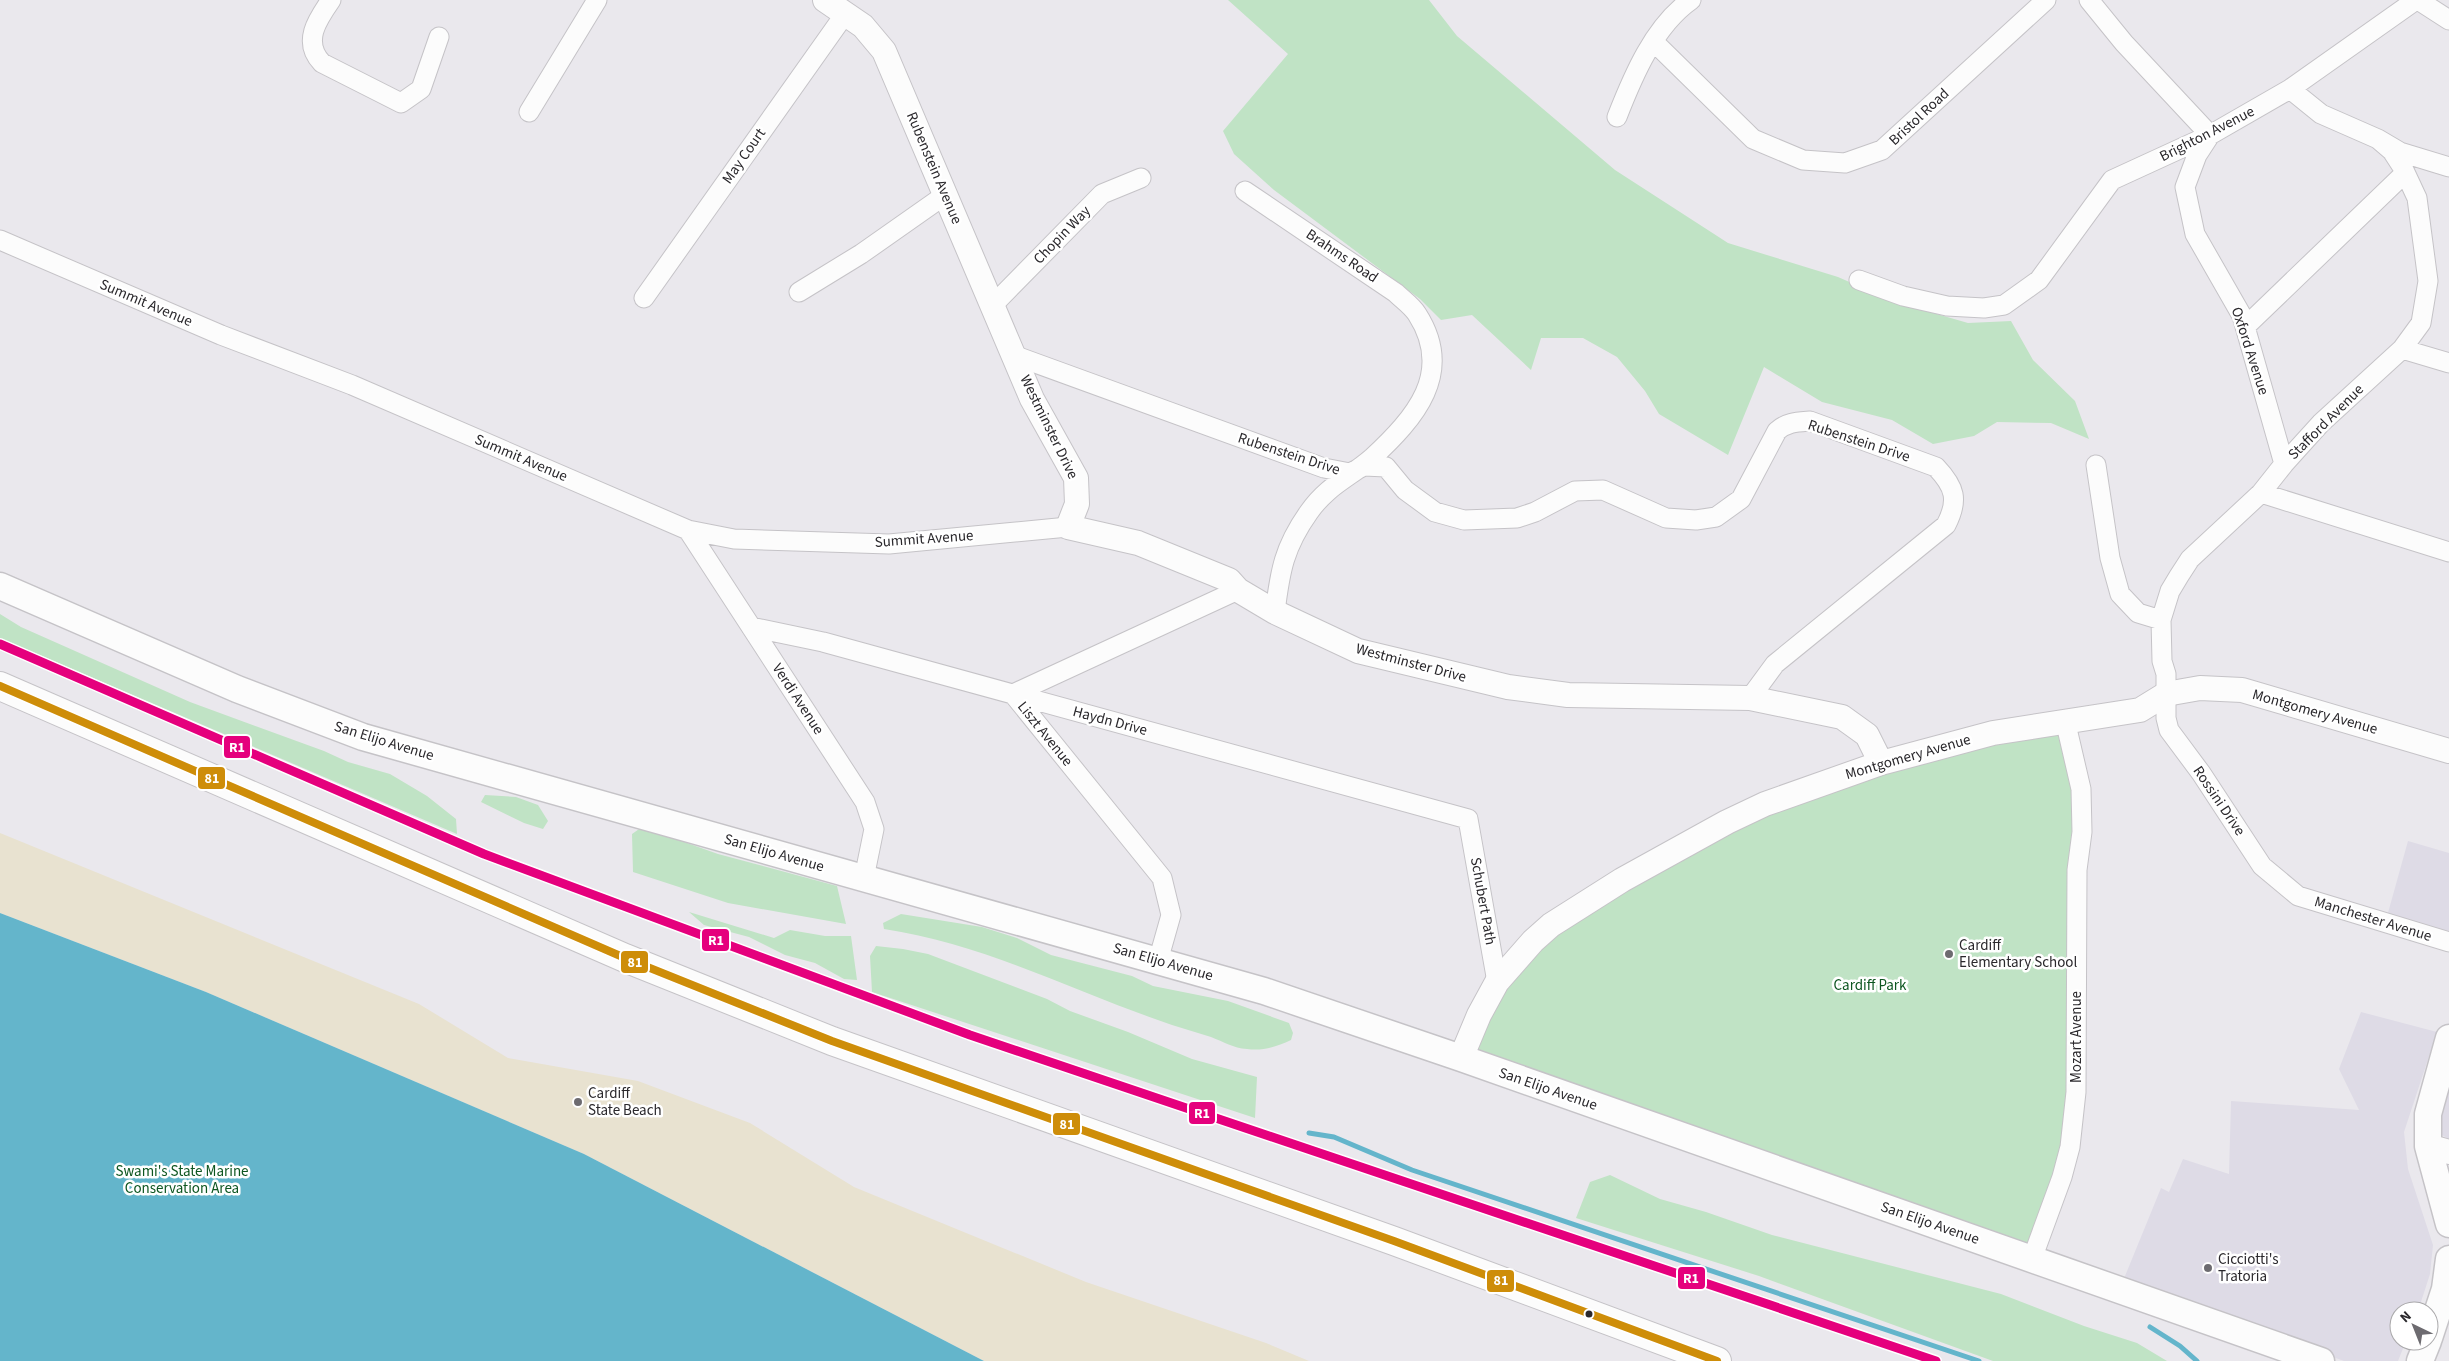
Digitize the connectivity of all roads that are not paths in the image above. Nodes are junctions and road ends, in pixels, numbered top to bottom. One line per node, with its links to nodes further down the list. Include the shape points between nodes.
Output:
1 (331, 0): 10 (street, via 317,20 311,41 315,56 322,63 401,102 421,89)
2 (597, 0): 13 (street)
3 (825, 0): 8 (street, Rubenstein Avenue)
4 (1691, 0): 11 (street, via 1666,23)
5 (2046, 0): 11 (street, Bristol Road, via 1882,150 1846,163 1803,160 1753,139)
6 (2089, 0): 15 (street, via 2124,43)
7 (2417, 0): 9 (street); 12 (street, Brighton Avenue)
8 (845, 14): 21 (street, Rubenstein Avenue, via 863,26 884,50); 25 (street, May Court)
9 (2449, 20)
10 (439, 37)
11 (1654, 42): 14 (street, via 1628,87)
12 (2290, 89): 15 (street, Brighton Avenue); 16 (street, via 2321,114)
13 (529, 112)
14 (1617, 117)
15 (2210, 135): 23 (street, Brighton Avenue, via 2112,180 2039,280 2004,305 1968,308 1921,301); 27 (street, Oxford Avenue, via 2197,155 2185,187 2195,234 2232,296)
16 (2378, 139): 17 (street, via 2400,152); 18 (street, Stafford Avenue, via 2392,151)
17 (2449, 167)
18 (2405, 173): 27 (street); 28 (street, Stafford Avenue, via 2417,198 2428,281 2422,322)
19 (1141, 178): 26 (street, Chopin Way, via 1102,194)
20 (1245, 191): 33 (street, Brahms Road, via 1396,293 1417,313 1432,349 1431,381 1421,403 1371,459)
21 (945, 195): 24 (street, via 861,254); 26 (street, Rubenstein Avenue)
22 (0, 240): 36 (street, Summit Avenue, via 221,336 352,385)
23 (1859, 280)
24 (799, 292)
25 (644, 298)
26 (992, 306): 29 (street, Rubenstein Avenue)
27 (2245, 328): 31 (street, Oxford Avenue)
28 (2402, 349): 30 (street); 31 (street, Stafford Avenue, via 2321,423)
29 (1016, 356): 33 (street, Rubenstein Drive, via 1324,468); 35 (street, Westminster Drive, via 1032,399 1076,478 1076,504)
30 (2449, 363)
31 (2284, 464): 34 (street, Stafford Avenue)
32 (2096, 465): 41 (street, via 2110,558 2120,594 2138,613)
33 (1350, 473): 40 (street, via 1332,486 1309,512 1287,548 1280,570); 46 (street, Rubenstein Drive, via 1364,466 1386,467 1405,490 1434,512 1464,520 1517,518 1575,490 1603,490 1666,518 1696,520 1716,517 1741,499 1777,431 1784,424 1810,421 1936,467 1949,480 1954,493 1953,512 1946,525 1775,664)
34 (2262, 493): 37 (street); 41 (street, Stafford Avenue, via 2190,559 2170,591)
35 (1068, 527): 36 (street, Summit Avenue, via 889,544 734,539); 39 (street, Westminster Drive, via 1138,542 1229,580)
36 (688, 530): 42 (street, Verdi Avenue)
37 (2449, 552)
38 (0, 586): 51 (main road, San Elijo Avenue, via 238,689 363,736)
39 (1238, 590): 40 (street, Westminster Drive); 44 (street, Liszt Avenue)
40 (1275, 612): 46 (street, Westminster Drive, via 1358,651 1508,687 1568,695)
41 (2161, 620): 45 (street, Stafford Avenue)
42 (751, 627): 44 (street, Haydn Drive, via 823,642); 51 (street, Verdi Avenue, via 866,802 874,829)
43 (0, 686): 63 (main road, via 625,958 832,1041 1342,1222)
44 (1013, 694): 50 (street, Haydn Drive); 54 (street, Liszt Avenue, via 1162,878 1171,916)
45 (2166, 694): 47 (street, Montgomery Avenue, via 2140,710); 48 (street, Montgomery Avenue, via 2200,688 2242,690); 52 (street, Rossini Drive, via 2169,730 2262,866)
46 (1750, 698): 49 (street, Westminster Drive, via 1842,717 1867,735)
47 (2066, 720): 49 (street, Montgomery Avenue, via 1993,733); 60 (street, Mozart Avenue, via 2080,789 2082,832 2078,870 2076,1092 2070,1147)
48 (2449, 751)
49 (1881, 763): 55 (street, Montgomery Avenue, via 1765,804 1622,880 1551,925)
50 (1468, 819): 55 (street, Schubert Path)
51 (864, 878): 54 (main road, San Elijo Avenue)
52 (2298, 896): 53 (street, Manchester Avenue)
53 (2449, 942)
54 (1158, 961): 57 (main road, San Elijo Avenue, via 1264,991)
55 (1497, 982): 57 (street, Montgomery Avenue, via 1479,1015)
56 (2449, 1038): 58 (main road, via 2428,1114)
57 (1462, 1058): 60 (main road, San Elijo Avenue)
58 (2438, 1149): 59 (main road)
59 (2449, 1224)
60 (2032, 1259): 64 (main road, San Elijo Avenue)
61 (2449, 1260): 62 (main road)
62 (2439, 1307)
63 (1717, 1361)
64 (2321, 1361)

